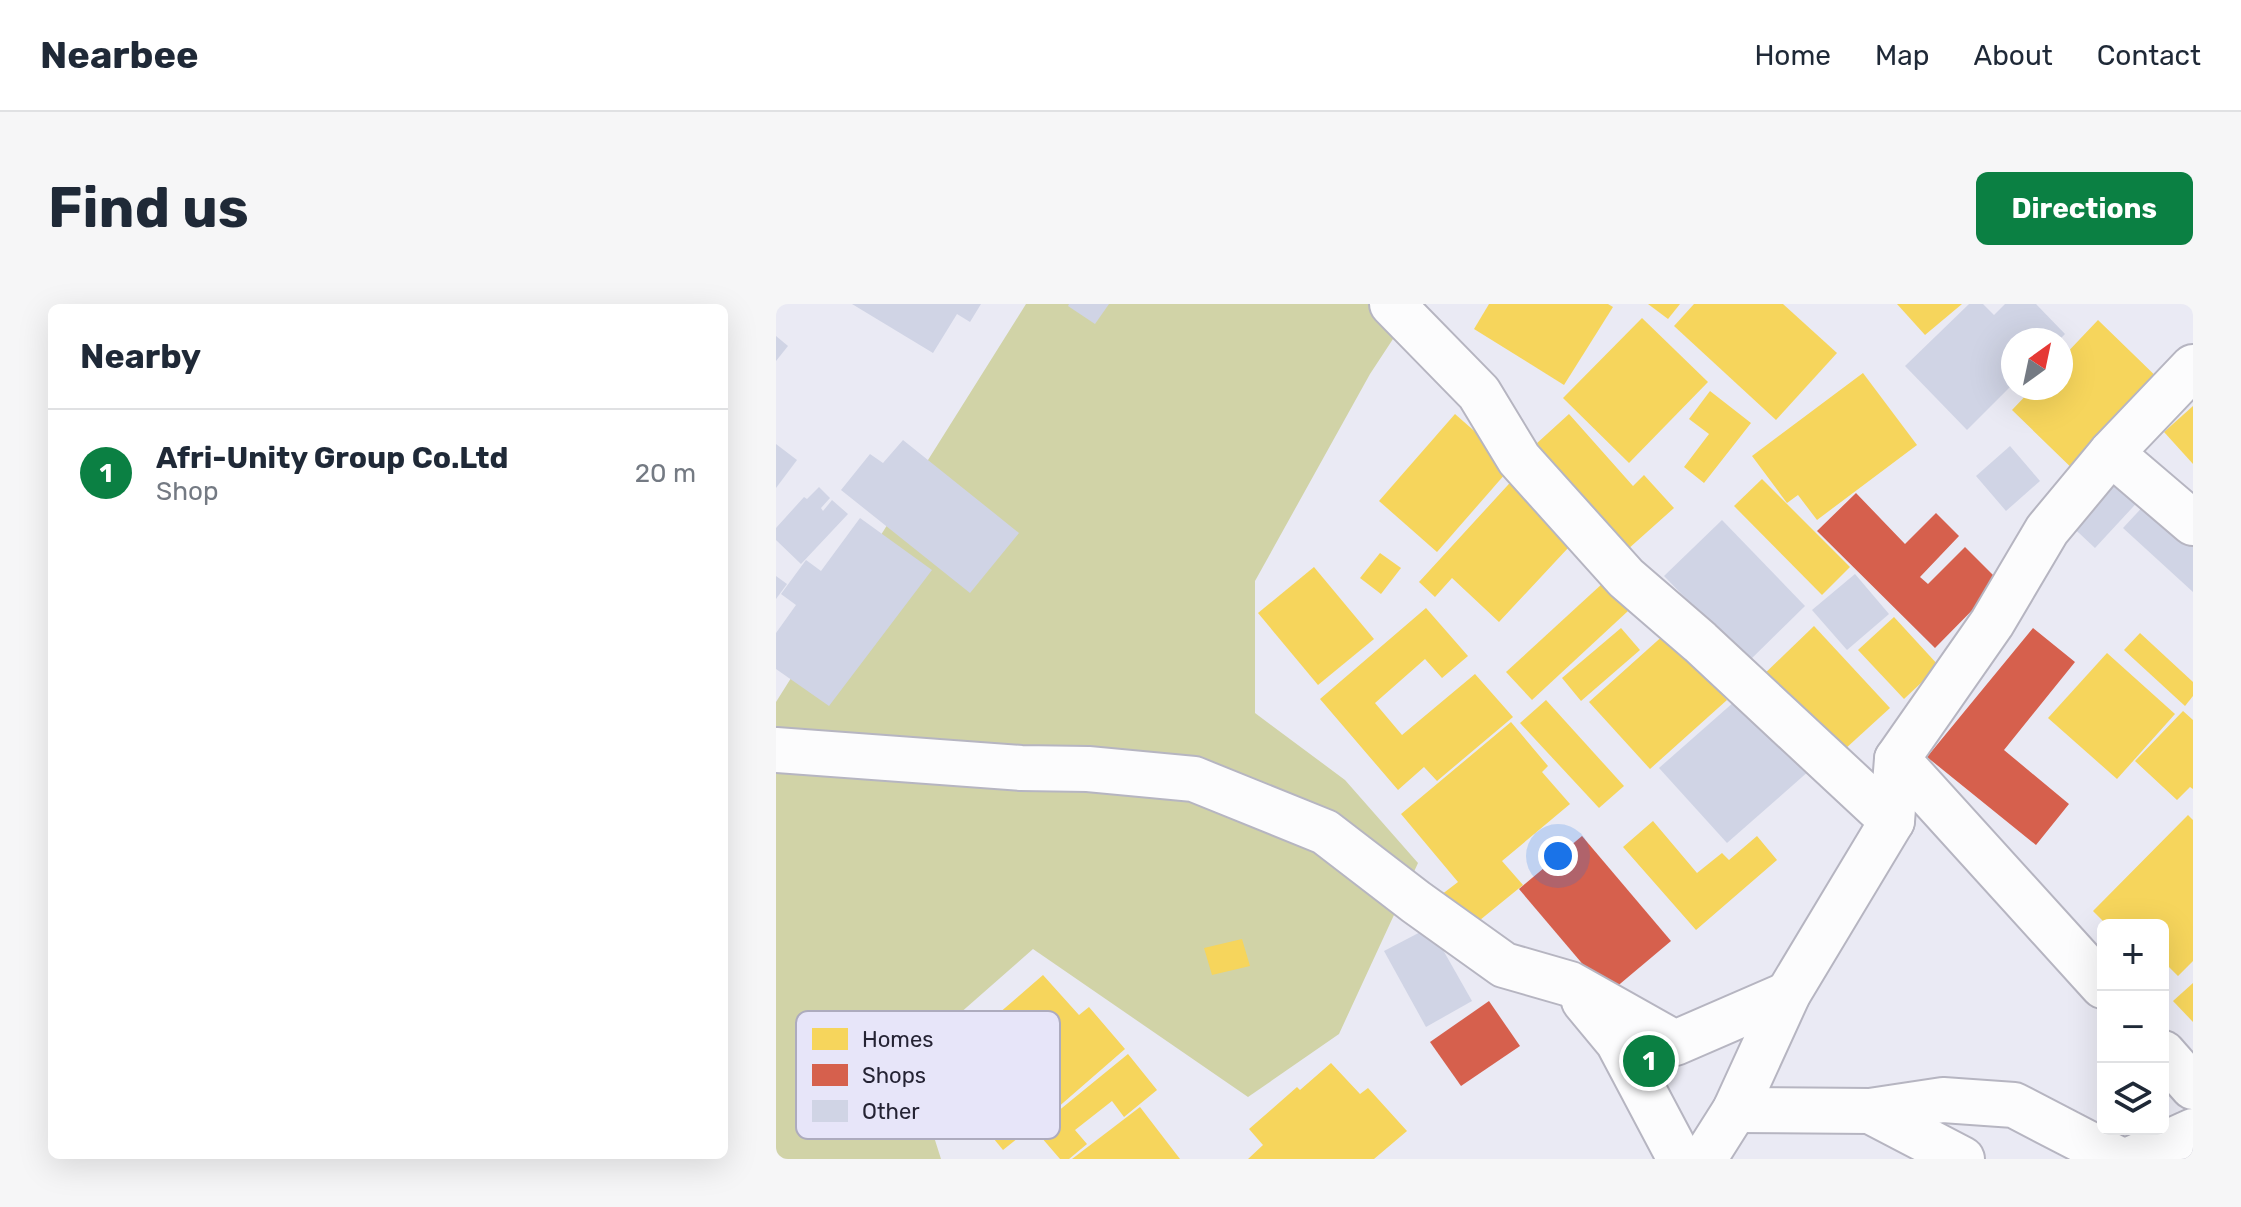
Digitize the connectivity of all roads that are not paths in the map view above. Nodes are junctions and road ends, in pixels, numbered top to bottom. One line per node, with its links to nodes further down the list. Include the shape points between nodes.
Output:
1 (1392, 304): 7 (street, via 1479,393 1519,459 1626,578)
2 (2193, 367): 3 (street)
3 (2111, 453): 4 (street); 6 (street, via 2047,530 1992,623)
4 (2193, 523)
5 (776, 750): 9 (street, via 1194,779 1325,832 1504,965)
6 (1897, 759): 7 (street); 8 (street)
7 (1892, 821): 10 (street)
8 (2097, 979)
9 (1570, 984): 10 (street, via 1675,1043); 16 (street, via 1618,1042)
10 (1788, 994): 13 (street)
11 (2169, 1060): 12 (street)
12 (2193, 1087)
13 (1735, 1110): 14 (street); 17 (street)
14 (1870, 1111): 18 (street); 19 (street, via 1943,1100 2014,1105)
15 (2193, 1131): 20 (street)
16 (1680, 1159)
17 (1704, 1159)
18 (1962, 1159)
19 (2118, 1159)
20 (2131, 1159)

